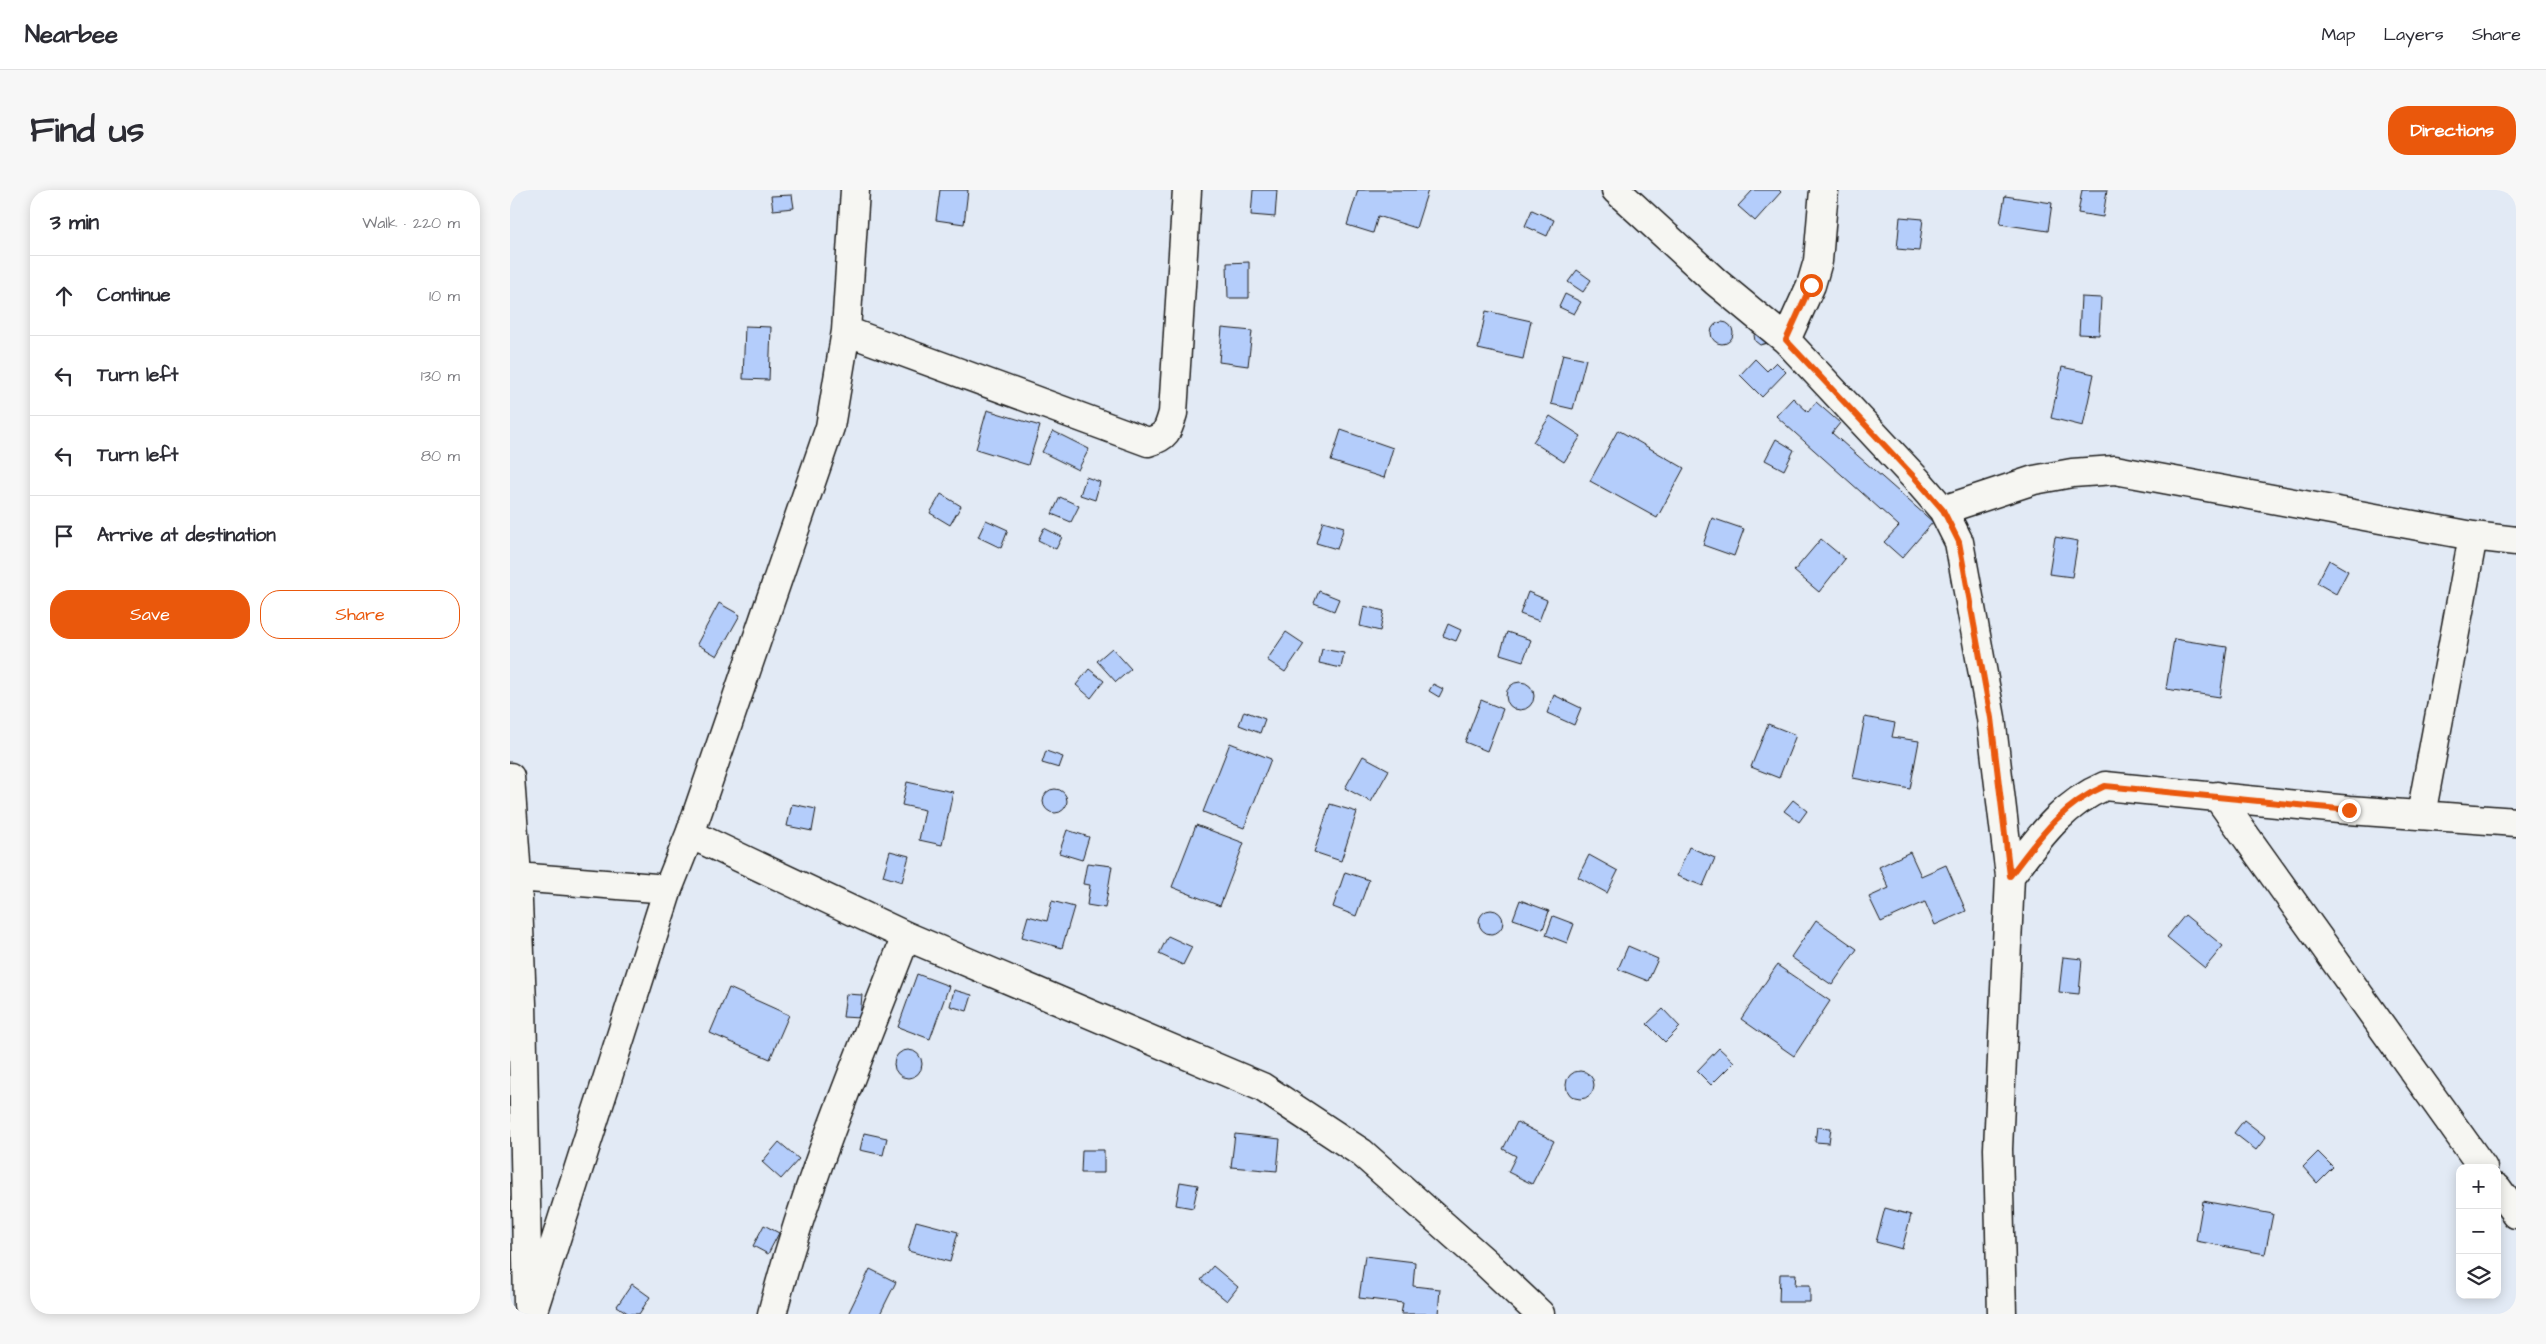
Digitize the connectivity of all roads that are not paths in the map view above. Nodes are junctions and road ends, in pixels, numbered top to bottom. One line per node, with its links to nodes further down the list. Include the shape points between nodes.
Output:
1 (856, 190): 5 (street)
2 (1187, 190): 5 (street, via 1173,413 1162,438 1148,442)
3 (1616, 190): 6 (street, via 1716,282)
4 (1824, 190): 6 (street, via 1818,261 1811,285)
5 (846, 331): 14 (street, via 830,427)
6 (1786, 340): 7 (street)
7 (1943, 510): 8 (street, via 2034,480 2115,470); 15 (street, via 1959,542 1967,580 1991,718)
8 (2473, 536): 9 (street); 12 (street)
9 (2516, 541)
10 (510, 777): 16 (street)
11 (2217, 796): 12 (street); 15 (street, via 2105,786 2085,794 2063,811); 19 (street)
12 (2421, 816): 13 (street)
13 (2516, 822)
14 (690, 834): 17 (street); 18 (street)
15 (2010, 876): 26 (street, via 1998,1149)
16 (514, 879): 17 (street); 22 (street, via 526,1130)
17 (668, 889): 23 (street)
18 (906, 936): 24 (street, via 818,1163 785,1261); 25 (street, via 1262,1087 1362,1153)
19 (2480, 1164)
20 (2501, 1193): 21 (street)
21 (2516, 1214)
22 (528, 1314)
23 (532, 1314)
24 (772, 1314)
25 (1540, 1314)
26 (2002, 1314)

